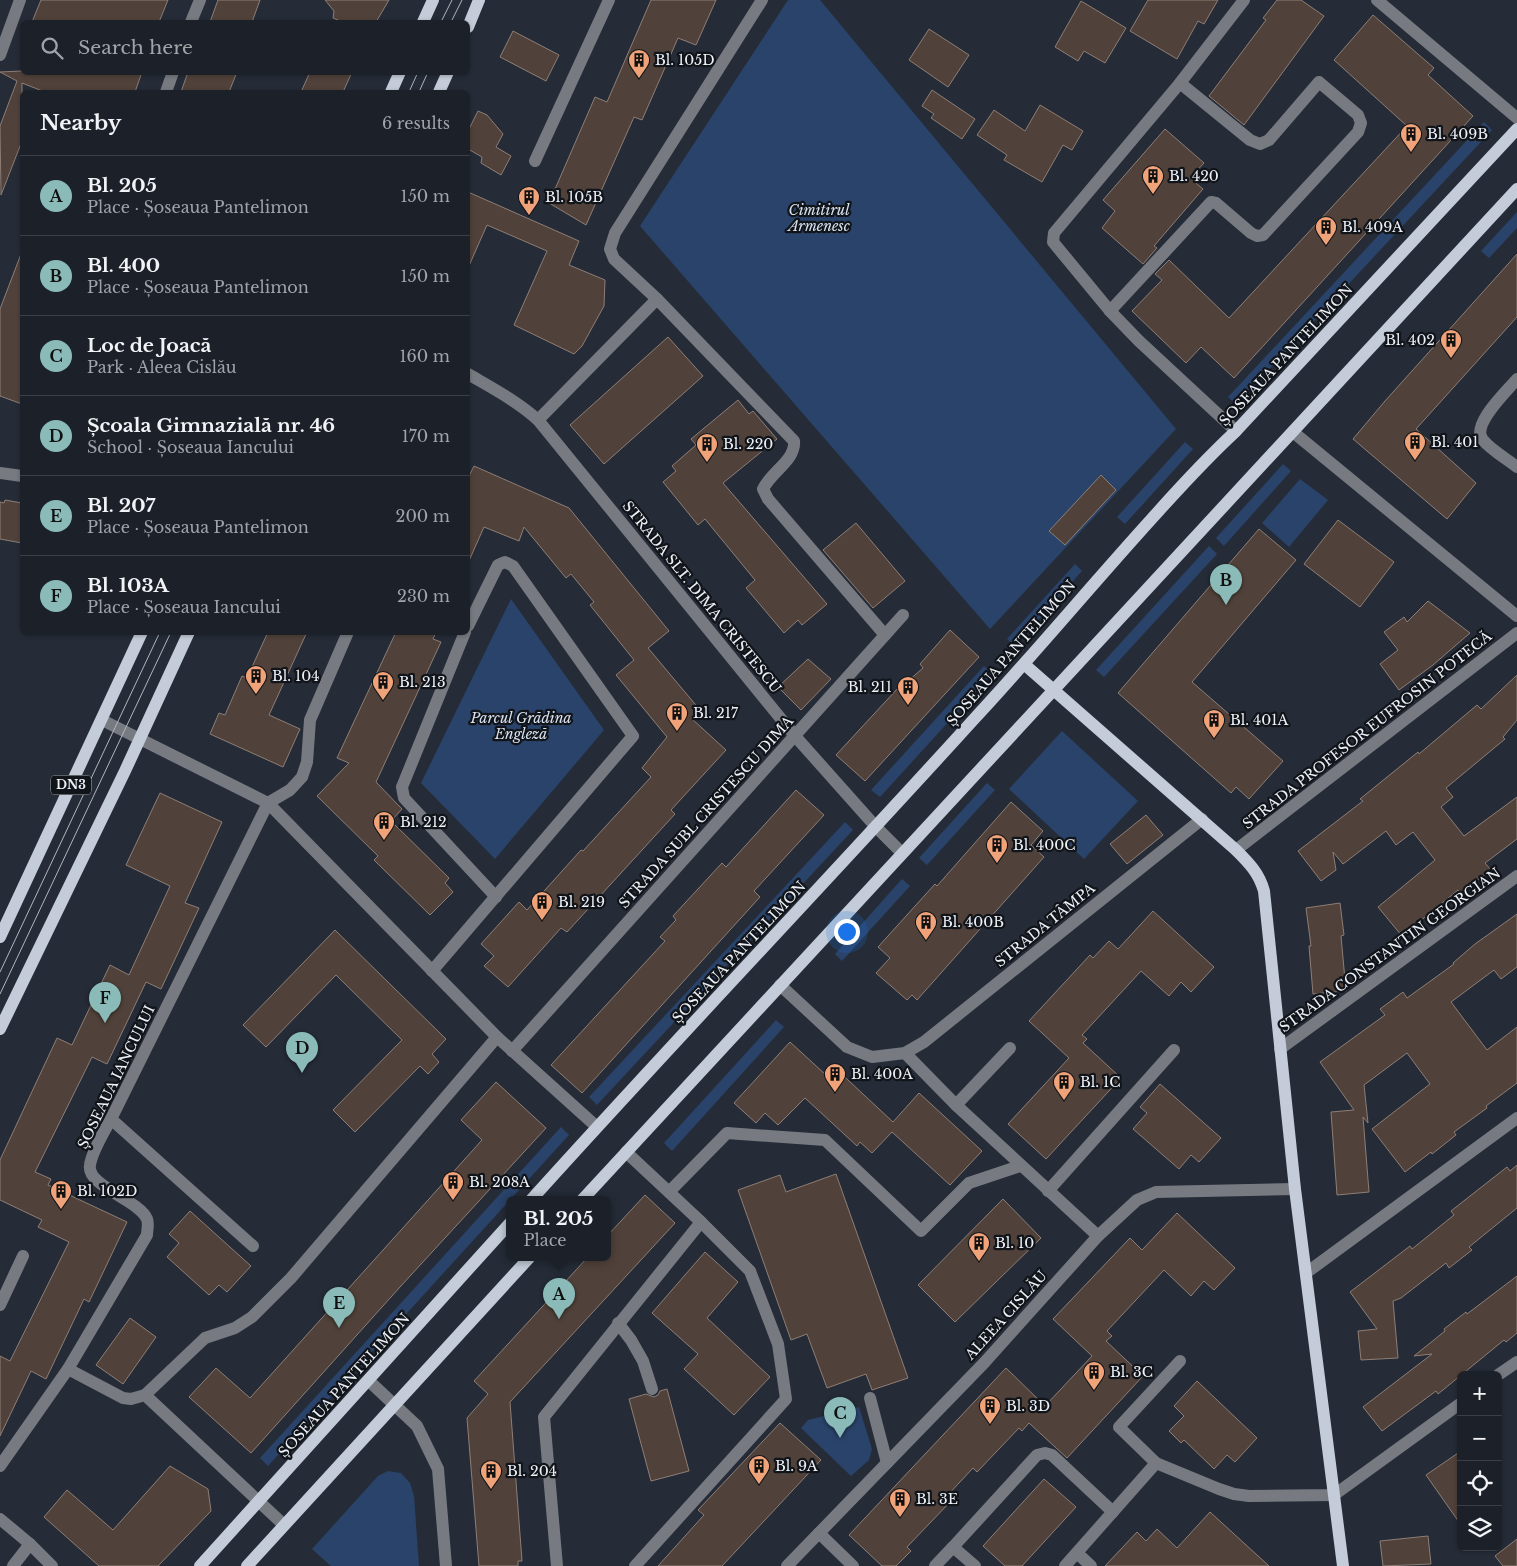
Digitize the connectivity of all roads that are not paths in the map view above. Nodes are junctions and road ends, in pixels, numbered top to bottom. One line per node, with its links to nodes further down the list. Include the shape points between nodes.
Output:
1 (20, 0): 12 (street)
2 (200, 0): 9 (street)
3 (433, 0): 10 (main road)
4 (479, 0): 11 (main road)
5 (609, 0): 22 (street)
6 (762, 0): 24 (street, via 615,233 610,249 614,259)
7 (1244, 0): 16 (street)
8 (1377, 0): 20 (street)
9 (192, 20)
10 (424, 20)
11 (470, 22)
12 (0, 55)
13 (172, 75): 17 (street)
14 (398, 75): 18 (main road)
15 (447, 75): 19 (main road)
16 (1180, 83): 25 (street, via 1054,233 1053,242); 25 (street, via 1250,140 1260,144 1269,140 1319,82 1358,115 1361,123 1358,132 1263,235 1251,233 1211,202)
17 (167, 90)
18 (391, 90)
19 (440, 90)
20 (1517, 118)
21 (1517, 129): 29 (main road, ȘOSEAUA PANTELIMON)
22 (535, 161)
23 (1517, 189): 30 (main road)
24 (656, 299): 28 (street); 42 (street, via 794,441 791,454 763,489 768,499)
25 (1110, 311): 29 (street)
26 (470, 375): 28 (street, STRADA SLT. DIMA CRISTESCU, via 526,409)
27 (1517, 379): 31 (street, via 1483,419 1480,430 1482,439)
28 (538, 420): 46 (street, STRADA SLT. DIMA CRISTESCU)
29 (1236, 430): 43 (main road, ȘOSEAUA PANTELIMON, via 1096,579)
30 (1293, 432): 35 (street); 44 (main road)
31 (1517, 467)
32 (0, 473): 33 (street)
33 (20, 476)
34 (903, 615): 42 (street, STRADA SUBL CRISTESCU DIMA)
35 (1517, 616)
36 (470, 619): 54 (street, via 498,566 505,562 514,566 634,736)
37 (1517, 632): 51 (street, STRADA PROFESOR EUFROSIN POTECĂ)
38 (141, 635): 45 (main road, DN3)
39 (188, 635): 47 (main road, DN3)
40 (347, 635): 48 (street, via 310,720 308,762 302,777 290,790)
41 (463, 635): 54 (street, via 402,787 404,798)
42 (885, 636): 46 (street, STRADA SUBL CRISTESCU DIMA)
43 (1024, 664): 44 (main road); 50 (main road, ȘOSEAUA PANTELIMON)
44 (1054, 690): 49 (main road); 52 (main road)
45 (102, 720): 47 (street); 55 (main road, DN3)
46 (795, 736): 50 (street, STRADA SLT. DIMA CRISTESCU); 63 (street, STRADA SUBL CRISTESCU DIMA)
47 (139, 740): 48 (street); 58 (main road, DN3)
48 (268, 803): 56 (street); 67 (street, ȘOSEAUA IANCULUI)
49 (1202, 820): 51 (main road); 64 (street, STRADA TÂMPA, via 924,1042)
50 (876, 827): 52 (street, STRADA SLT. DIMA CRISTESCU); 68 (main road, ȘOSEAUA PANTELIMON)
51 (1236, 850): 62 (main road, via 1252,865 1264,891)
52 (902, 853): 57 (main road)
53 (1517, 876): 62 (street, STRADA CONSTANTIN GEORGIAN)
54 (496, 896): 56 (street)
55 (0, 937)
56 (432, 972): 59 (street)
57 (780, 985): 64 (street, STRADA TÂMPA, via 847,1047 872,1057); 69 (main road)
58 (0, 1030)
59 (497, 1037): 63 (street); 91 (street, via 291,1278 252,1317 235,1328 205,1338)
60 (1010, 1048): 65 (street)
61 (1174, 1050): 72 (street)
62 (1280, 1050): 71 (main road)
63 (512, 1051): 68 (street)
64 (905, 1053): 65 (street)
65 (956, 1105): 70 (street)
66 (1517, 1118): 82 (street)
67 (111, 1119): 79 (street); 87 (street, ȘOSEAUA IANCULUI, via 89,1167 91,1176 143,1212 148,1221 147,1235)
68 (596, 1127): 74 (main road, ȘOSEAUA PANTELIMON)
69 (626, 1152): 73 (street); 75 (main road)
70 (1020, 1166): 72 (street); 73 (street, via 970,1183 921,1231 825,1140 727,1133)
71 (1295, 1189): 78 (street, ALEEA CISLĂU, via 1156,1192 1137,1200); 82 (main road)
72 (1048, 1191): 78 (street)
73 (669, 1192): 76 (street)
74 (535, 1196)
75 (586, 1196)
76 (701, 1222): 84 (street); 113 (street, via 750,1271 778,1344 786,1399)
77 (506, 1227): 89 (main road, ȘOSEAUA PANTELIMON)
78 (1098, 1236): 95 (street, ALEEA CISLĂU)
79 (253, 1246)
80 (23, 1256): 83 (street)
81 (526, 1261): 93 (main road)
82 (1306, 1273): 98 (main road)
83 (0, 1305)
84 (618, 1323): 90 (street, via 643,1361); 112 (street, via 544,1417)
85 (1180, 1361): 96 (street, via 1120,1427)
86 (1517, 1362): 88 (street)
87 (68, 1369): 91 (street, via 123,1398); 97 (street, ȘOSEAUA IANCULUI)
88 (1502, 1372)
89 (369, 1381): 93 (street); 99 (main road, ȘOSEAUA PANTELIMON)
90 (652, 1389)
91 (145, 1396): 99 (street)
92 (870, 1398): 95 (street)
93 (393, 1404): 102 (main road); 111 (street, via 417,1426 438,1468)
94 (1457, 1406): 98 (street)
95 (887, 1463): 103 (street, ALEEA CISLĂU)
96 (1156, 1463): 98 (street, via 1234,1494); 100 (street)
97 (0, 1466)
98 (1334, 1495): 120 (main road)
99 (259, 1501): 102 (street); 109 (main road, ȘOSEAUA PANTELIMON)
100 (1113, 1512): 105 (street, via 1052,1455 1042,1453); 106 (street)
101 (0, 1519): 104 (street)
102 (284, 1526): 110 (main road)
103 (819, 1533): 114 (street, ALEEA CISLĂU); 115 (street)
104 (30, 1544): 107 (street); 108 (street)
105 (953, 1547): 116 (street); 117 (street)
106 (1077, 1553): 118 (street); 119 (street)
107 (14, 1566)
108 (52, 1566)
109 (200, 1566)
110 (247, 1566)
111 (446, 1566)
112 (557, 1566)
113 (635, 1566)
114 (787, 1566)
115 (853, 1566)
116 (936, 1566)
117 (975, 1566)
118 (1065, 1566)
119 (1091, 1566)
120 (1343, 1566)

